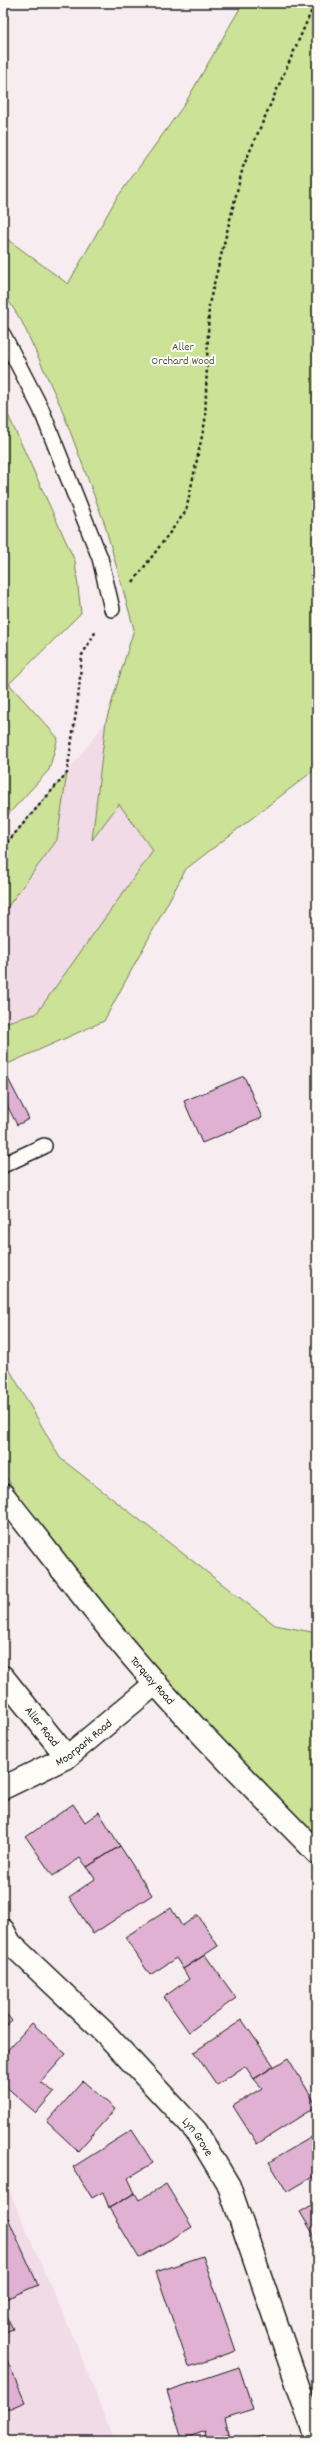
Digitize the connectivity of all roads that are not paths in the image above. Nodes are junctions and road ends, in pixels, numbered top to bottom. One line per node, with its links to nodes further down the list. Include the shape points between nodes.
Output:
1 (3, 335): 2 (lane, via 44,416 100,558)
2 (112, 609)
3 (44, 1146): 4 (lane)
4 (3, 1165)
5 (3, 1495): 7 (street, Torquay Road)
6 (3, 1677): 8 (street, Aller Road)
7 (156, 1683): 8 (street, Moorpark Road); 10 (street, Torquay Road)
8 (67, 1757): 9 (street, Moorpark Road)
9 (3, 1788)
10 (317, 1853)
11 (3, 1930): 12 (street, Lyn Grove, via 10,1943 104,2032 196,2131 229,2186)
12 (310, 2397): 13 (street, Lyn Grove)
13 (317, 2441)

